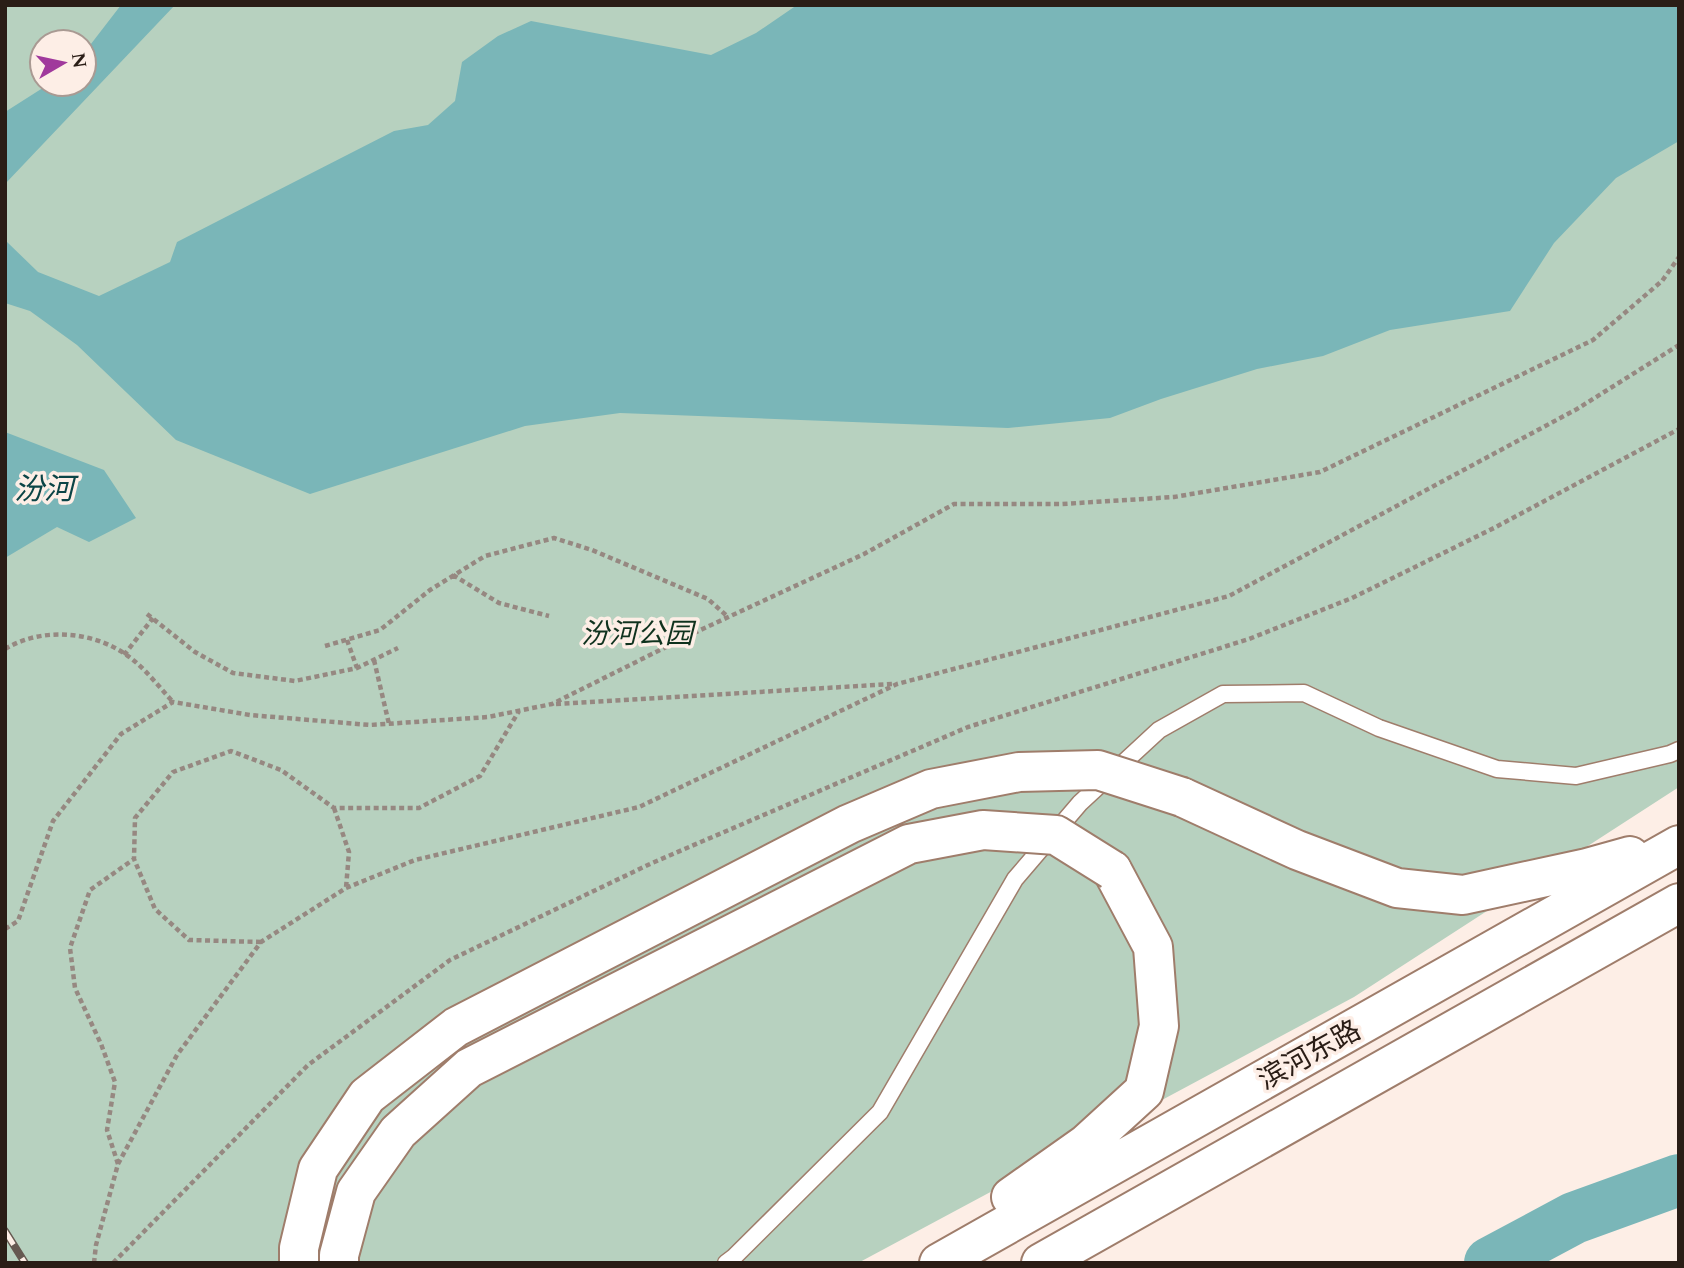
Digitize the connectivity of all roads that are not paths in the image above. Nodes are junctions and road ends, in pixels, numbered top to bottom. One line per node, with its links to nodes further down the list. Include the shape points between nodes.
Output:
1 (1679, 750): 6 (lane, via 1576,776 1497,769 1379,728 1304,693 1223,694 1159,730 1080,803 1015,878 880,1112)
2 (1679, 843): 4 (highway, bridge, via 1587,869 1463,895 1396,888 1297,850 1182,797 1098,770 1019,772 931,789 849,824 456,1027 367,1096 318,1169); 8 (highway, 滨河东路)
3 (1679, 903): 9 (highway, 滨河东路)
4 (299, 1263)
5 (339, 1263): 7 (highway, bridge, via 356,1192 398,1132 469,1068 909,844 983,830 1056,835 1112,870 1153,947 1159,1026 1144,1091 1086,1144)
6 (726, 1263)
7 (924, 1263)
8 (939, 1263)
9 (1041, 1263)

